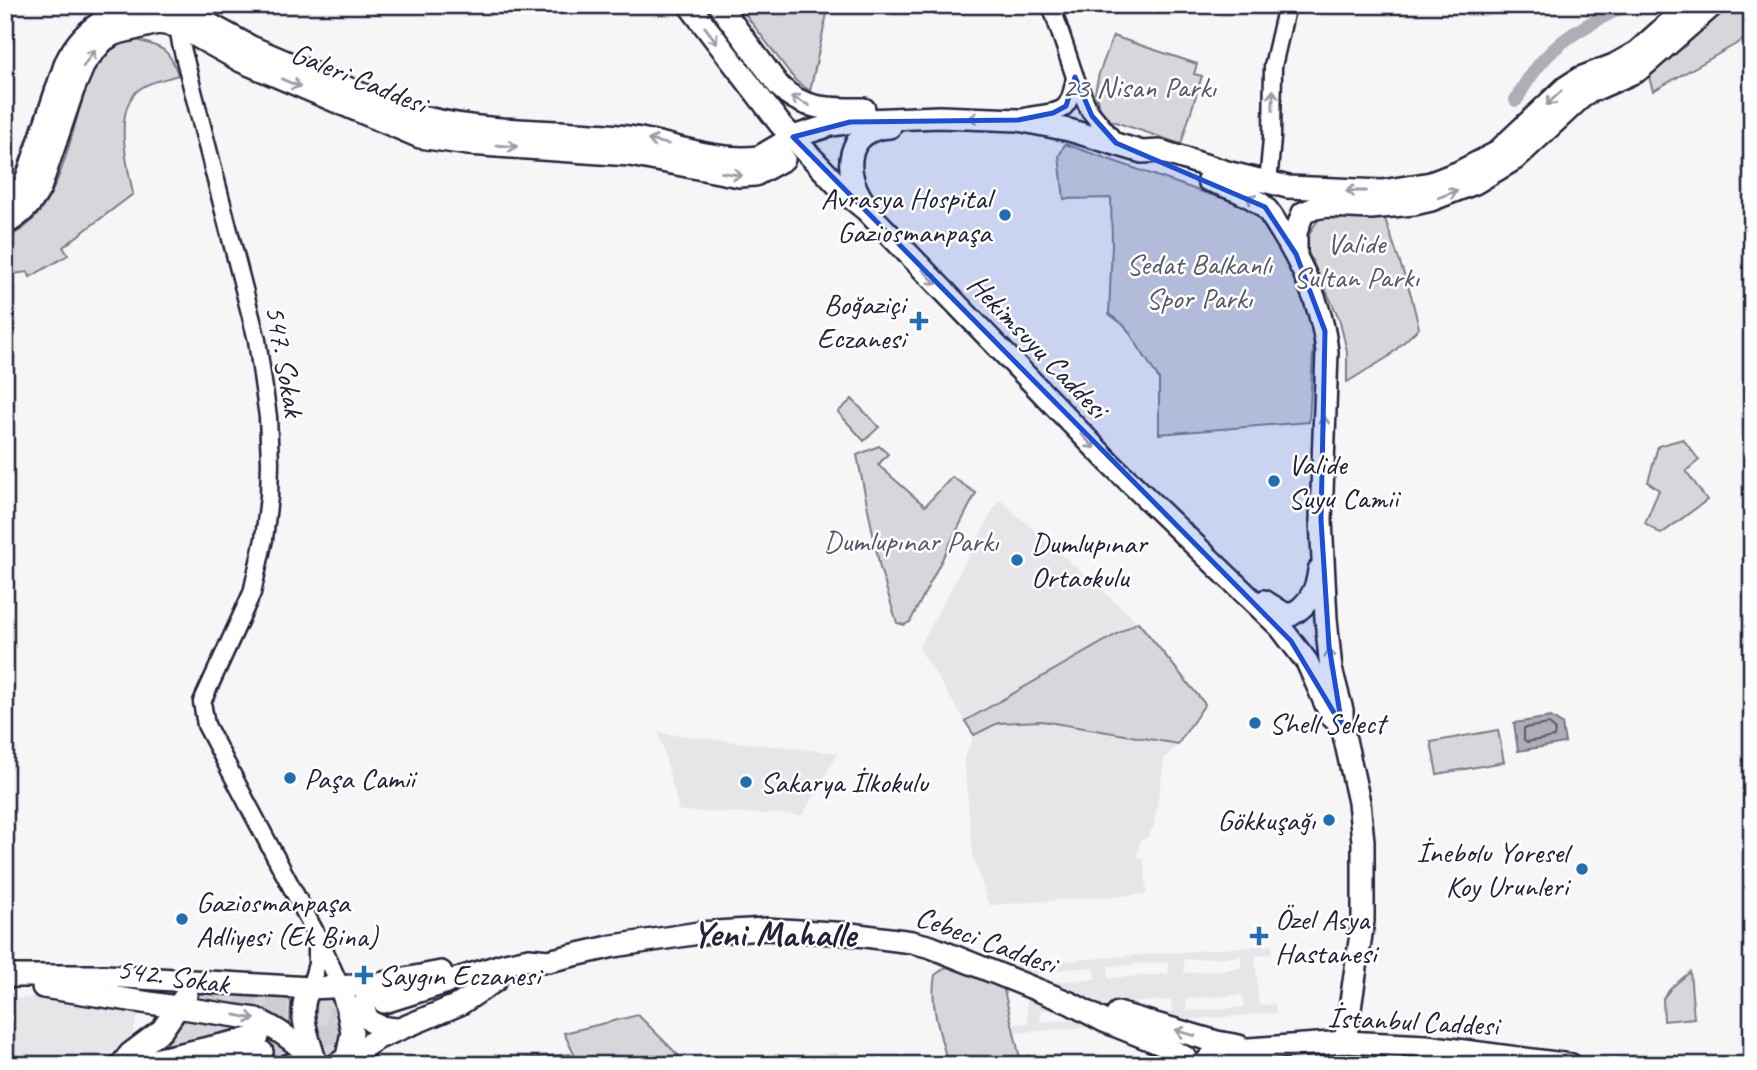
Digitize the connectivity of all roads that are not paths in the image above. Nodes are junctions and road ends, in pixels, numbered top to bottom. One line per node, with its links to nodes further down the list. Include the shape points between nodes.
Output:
1 (688, 5): 8 (main road, Hekimsuyu Caddesi, one-way to 8)
2 (719, 5): 10 (main road, one-way to 2, via 829,109 796,101 779,86)
3 (1051, 5): 9 (street)
4 (1287, 5): 17 (street, one-way to 4, via 1273,66)
5 (1689, 5): 17 (main road, one-way to 17, via 1637,52 1580,78 1496,152 1457,173 1382,191)
6 (1713, 5): 21 (main road, one-way to 6, via 1296,232 1303,213 1328,206 1414,204 1475,183 1515,159 1585,94 1637,71)
7 (171, 10): 15 (main road, Galeri Caddesi, one-way to 7, via 739,158 626,137 434,122); 16 (main road, Galeri Caddesi, one-way to 16, via 250,65 430,139 630,155 738,176 755,174 792,155); 18 (main road, via 140,9 97,23 75,44 25,184); 20 (main road, Galeri Caddesi, one-way to 7, via 22,214 40,188 80,72 92,52 114,34 158,23); 25 (street, 547. Sokak, via 257,340 268,417 269,497 252,593 202,702 211,736 317,938)
8 (733, 65): 12 (main road, Hekimsuyu Caddesi); 15 (main road, via 767,131)
9 (1075, 77): 11 (street, via 1066,106); 13 (street, via 1092,116)
10 (939, 117): 11 (main road, one-way to 10); 12 (main road, via 850,122); 19 (main road, via 874,129 859,140 850,171)
11 (1018, 120): 13 (main road)
12 (793, 137): 15 (main road); 16 (main road, Hekimsuyu Caddesi)
13 (1116, 143): 14 (main road)
14 (1142, 152): 17 (main road, via 1160,150); 21 (main road, one-way to 14, via 1265,207 1248,195 1166,166)
15 (759, 157)
16 (812, 157): 19 (main road, Hekimsuyu Caddesi)
17 (1268, 184)
18 (5, 206)
19 (866, 210): 23 (main road, Hekimsuyu Caddesi, one-way to 23, via 1110,463)
20 (5, 224)
21 (1296, 254): 22 (main road, one-way to 21, via 1327,352 1320,310)
22 (1323, 543): 23 (main road, via 1314,592 1291,615); 24 (main road, Hekimsuyu Caddesi, one-way to 22, via 1331,669)
23 (1234, 583): 24 (main road, Hekimsuyu Caddesi, via 1299,650 1331,716)
24 (1342, 726): 38 (main road, Hekimsuyu Caddesi, via 1361,816 1364,903)
25 (321, 956): 31 (street); 32 (street); 34 (street)
26 (490, 975): 34 (main road, Cebeci Caddesi); 34 (main road, via 460,968); 36 (main road, Cebeci Caddesi, via 529,974 548,961 699,933 766,929 850,934 931,947 1070,1003 1100,1007)
27 (5, 976): 28 (main road, 542. Sokak)
28 (55, 977): 29 (main road, 542. Sokak); 33 (main road)
29 (208, 981): 31 (main road, 542. Sokak); 33 (main road)
30 (5, 987): 35 (main road, 542. Sokak, via 48,988)
31 (278, 988): 32 (main road, 542. Sokak)
32 (310, 988): 34 (main road, 542. Sokak); 45 (main road, via 303,1014)
33 (176, 1000): 35 (main road, 542. Sokak); 37 (main road, via 162,1030); 45 (main road, 542. Sokak, one-way to 45, via 256,1019 286,1035)
34 (373, 1001): 40 (main road); 40 (main road, via 347,1007 352,1032)
35 (144, 1002): 37 (main road, via 154,1013)
36 (1150, 1030): 39 (main road, Cebeci Caddesi, one-way to 36); 46 (main road, Cebeci Caddesi)
37 (152, 1037): 41 (main road)
38 (1339, 1042): 39 (main road, İstanbul Caddesi); 48 (main road, İstanbul Caddesi, via 1487,1052)
39 (1251, 1048): 47 (main road, via 1221,1052)
40 (343, 1062)
41 (121, 1065)
42 (132, 1065): 43 (main road, via 260,1044)
43 (197, 1065)
44 (289, 1065): 45 (main road)
45 (317, 1065)
46 (1189, 1065)
47 (1203, 1065)
48 (1571, 1065)

